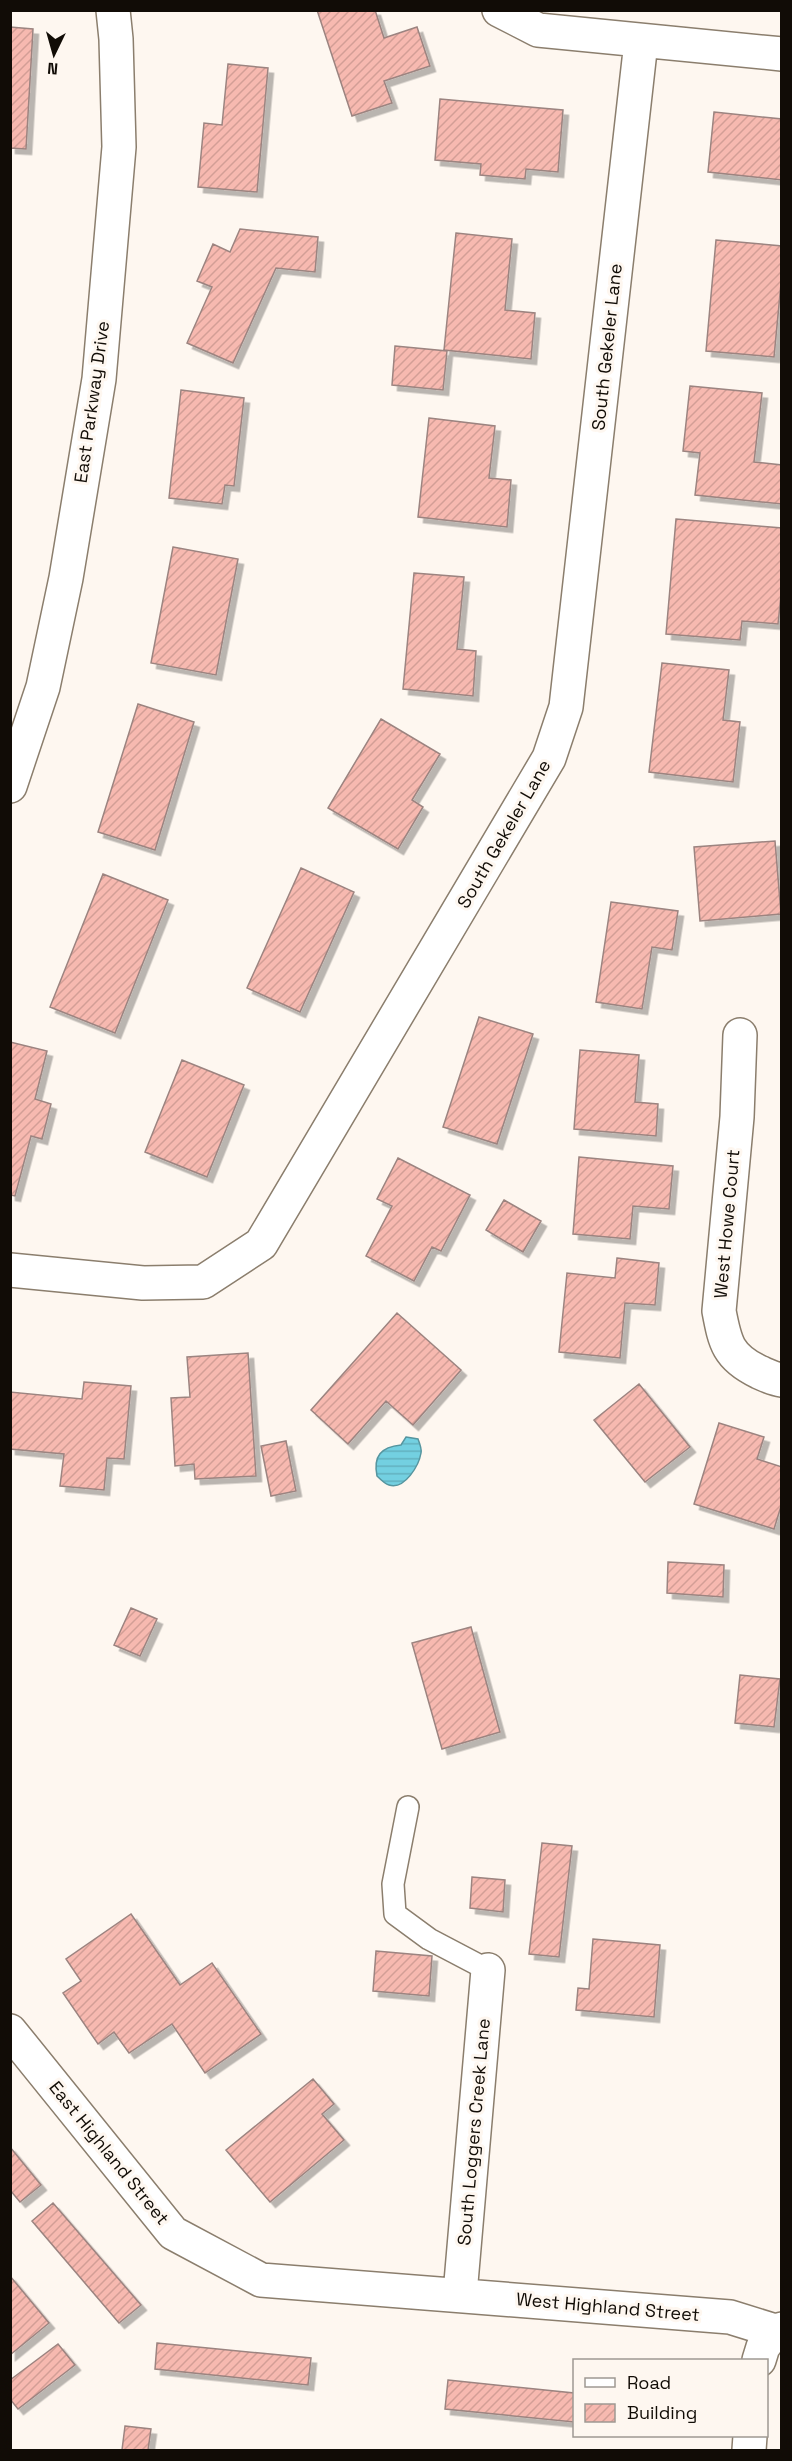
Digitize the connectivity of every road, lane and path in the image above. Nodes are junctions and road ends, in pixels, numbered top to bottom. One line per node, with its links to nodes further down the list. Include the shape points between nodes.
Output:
1 (113, 10): 5 (street, East Parkway Drive, via 119,147 99,379 66,578 43,687)
2 (498, 10): 3 (street, via 538,30)
3 (640, 42): 4 (street); 7 (street, South Gekeler Lane, via 566,707 549,758 261,1244 203,1282 143,1283)
4 (782, 54)
5 (10, 786)
6 (740, 1035): 8 (street, West Howe Court, via 737,1117 719,1311 734,1357)
7 (10, 1270)
8 (782, 1380)
9 (408, 1807): 10 (lane, via 393,1884 395,1914 429,1939)
10 (488, 1970): 12 (street, South Loggers Creek Lane)
11 (10, 2031): 12 (street, East Highland Street, via 172,2233 261,2280)
12 (446, 2293): 13 (street, West Highland Street, via 730,2317)
13 (778, 2330): 14 (street, via 763,2347)
14 (760, 2359)

